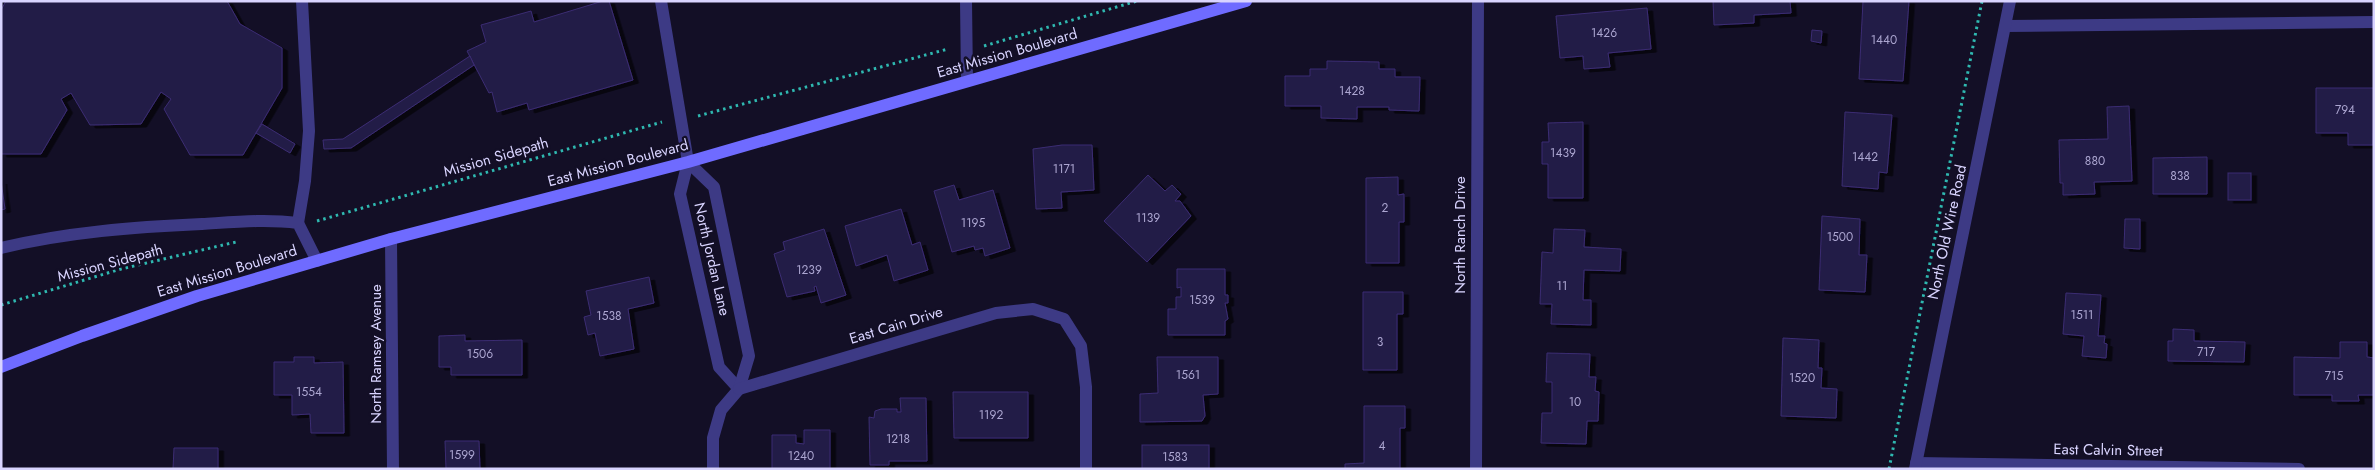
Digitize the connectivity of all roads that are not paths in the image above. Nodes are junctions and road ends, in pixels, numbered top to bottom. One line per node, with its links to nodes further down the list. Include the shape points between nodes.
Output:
1 (302, 1): 11 (street, via 309,131)
2 (661, 1): 10 (street)
3 (966, 1): 9 (street)
4 (1246, 1): 9 (main road, East Mission Boulevard)
5 (1478, 1): 21 (street, North Ranch Drive)
6 (2010, 1): 8 (street, North Old Wire Road)
7 (2374, 22): 8 (street)
8 (2006, 26): 17 (street, North Old Wire Road)
9 (968, 81): 10 (main road, East Mission Boulevard)
10 (688, 162): 12 (main road, East Mission Boulevard); 16 (street, North Jordan Lane, via 680,194 719,367); 16 (street, North Jordan Lane, via 714,187 748,356)
11 (298, 223): 13 (street, via 274,220 161,226 41,239); 14 (street)
12 (391, 239): 14 (main road, East Mission Boulevard); 18 (street, North Ramsey Avenue)
13 (1, 248)
14 (317, 261): 15 (main road, East Mission Boulevard, via 146,313)
15 (1, 367)
16 (739, 389): 19 (street, North Jordan Lane, via 721,410 712,438); 20 (street, East Cain Drive, via 996,313 1033,309 1064,318 1081,346 1086,387)
17 (1915, 466): 22 (street, East Calvin Street)
18 (393, 469)
19 (713, 469)
20 (1086, 469)
21 (1476, 469)
22 (2299, 469)

